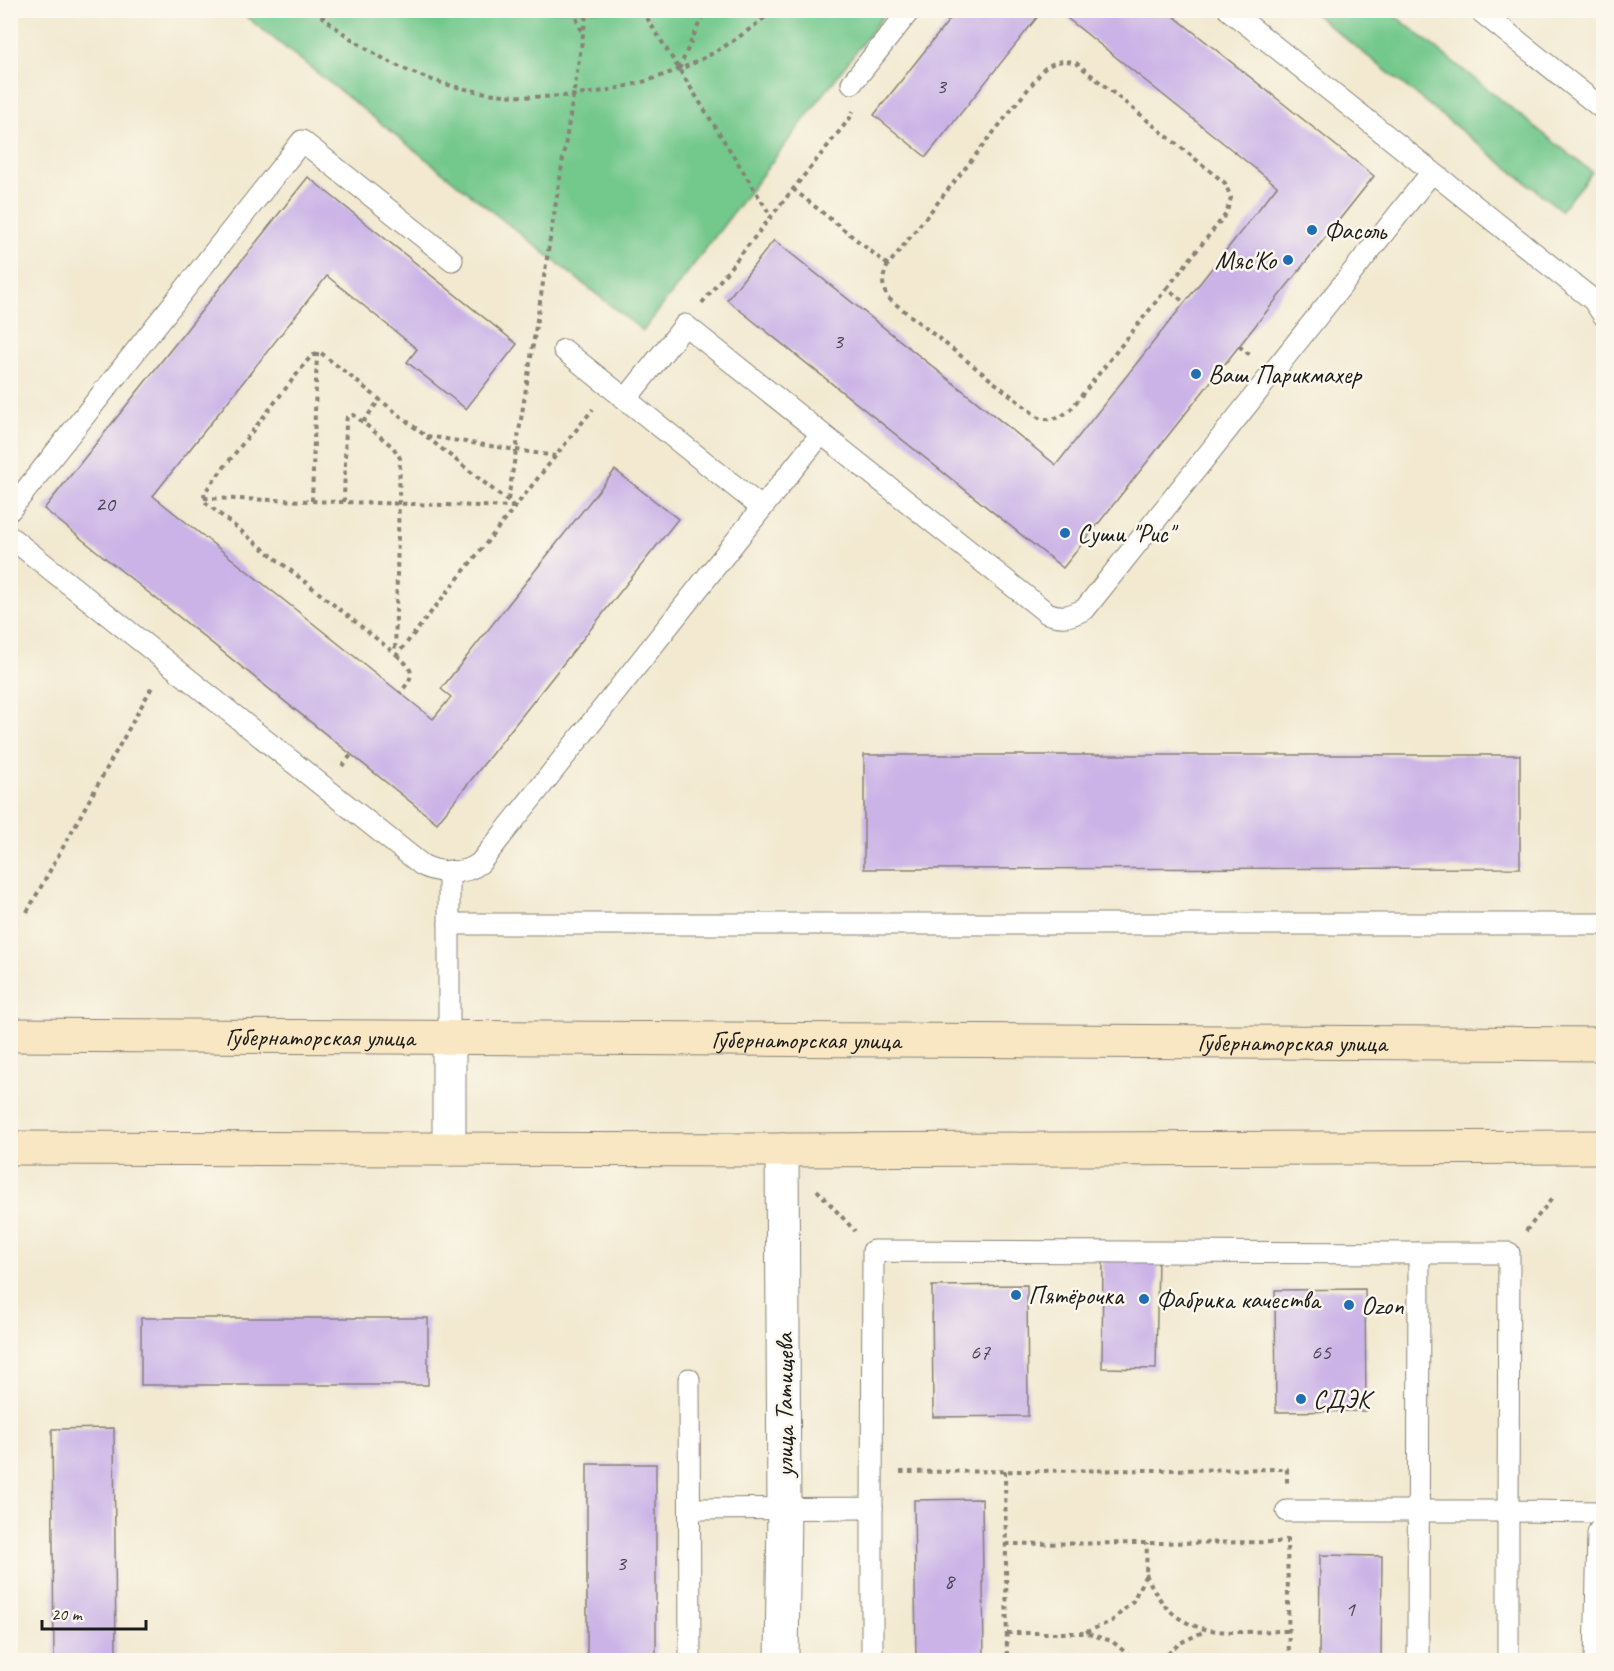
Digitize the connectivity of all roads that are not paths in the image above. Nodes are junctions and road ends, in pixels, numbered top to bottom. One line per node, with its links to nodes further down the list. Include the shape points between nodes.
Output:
1 (910, 10): 4 (lane)
2 (1229, 10): 6 (lane)
3 (1479, 10): 5 (lane)
4 (852, 83)
5 (1604, 110)
6 (1432, 172): 8 (lane, via 1593,300); 11 (lane, via 1085,609 1070,617 1047,613)
7 (452, 260): 13 (lane, via 302,141)
8 (1604, 316)
9 (564, 350): 10 (lane)
10 (626, 399): 11 (lane, via 685,325); 12 (lane)
11 (821, 434): 12 (lane)
12 (762, 508): 15 (lane, via 480,863 468,870)
13 (10, 510)
14 (10, 537): 15 (lane, via 422,865)
15 (449, 871): 16 (lane)
16 (449, 924): 17 (lane); 19 (lane)
17 (1604, 924)
18 (10, 1035): 19 (street, Губернаторская улица)
19 (449, 1038): 20 (street, Губернаторская улица); 23 (street)
20 (1604, 1044)
21 (10, 1148): 23 (street)
22 (1604, 1148): 24 (street)
23 (449, 1149): 24 (street)
24 (782, 1150): 27 (street, улица Татищева)
25 (1419, 1253): 28 (lane, via 873,1251); 31 (lane); 32 (lane, via 1509,1253)
26 (690, 1379): 29 (lane)
27 (784, 1508): 28 (lane); 29 (lane); 36 (street, улица Татищева)
28 (872, 1508): 37 (lane)
29 (690, 1509): 35 (lane)
30 (1287, 1511): 31 (lane)
31 (1418, 1511): 32 (lane); 38 (lane)
32 (1508, 1511): 33 (lane); 39 (lane)
33 (1604, 1512)
34 (1604, 1534): 40 (street)
35 (690, 1660)
36 (782, 1660)
37 (872, 1660)
38 (1418, 1660)
39 (1508, 1660)
40 (1601, 1660)

